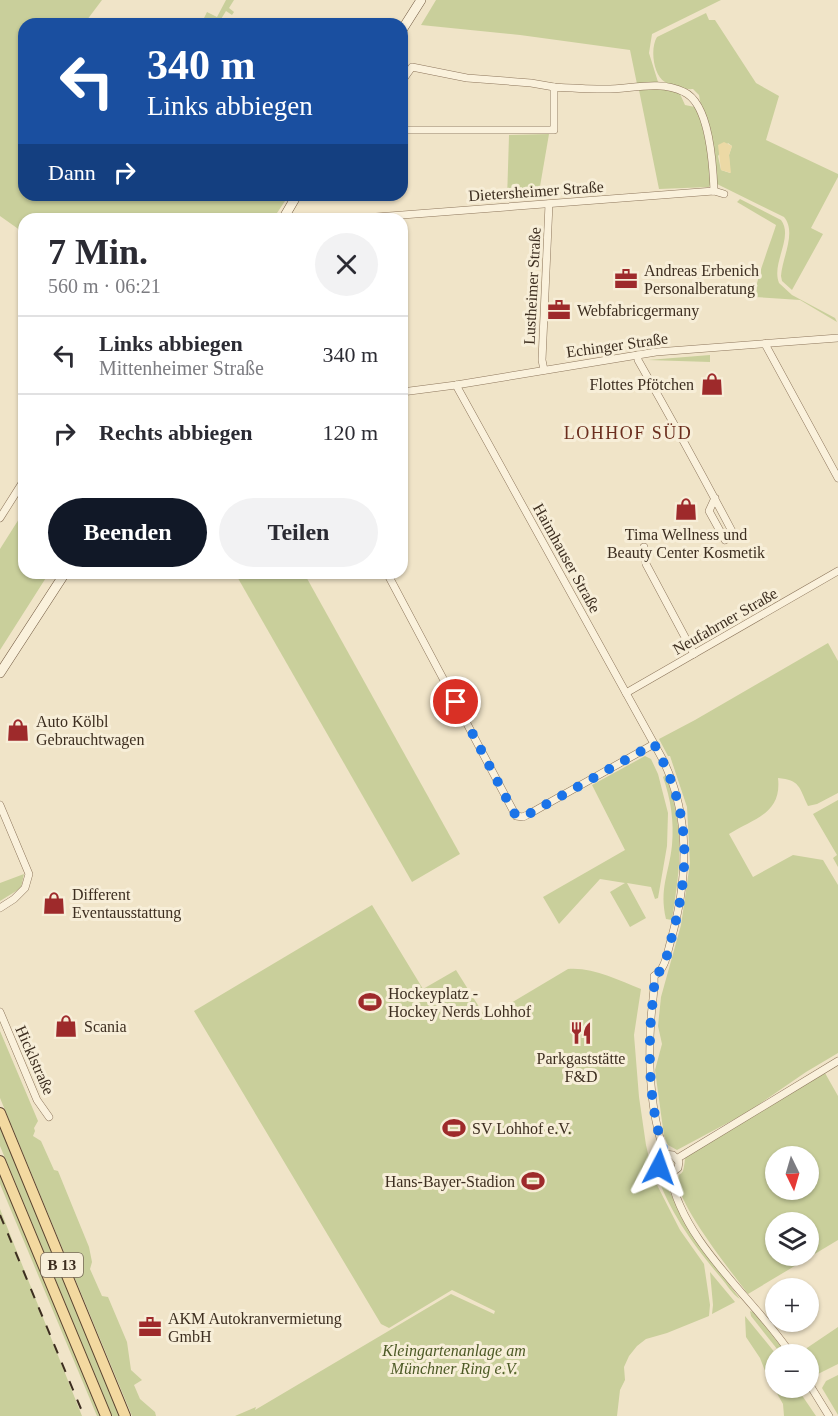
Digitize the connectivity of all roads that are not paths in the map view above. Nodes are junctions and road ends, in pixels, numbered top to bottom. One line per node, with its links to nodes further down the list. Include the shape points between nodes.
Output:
1 (421, 0): 2 (main road)
2 (408, 21)
3 (408, 73): 4 (street, via 412,67 467,78)
4 (555, 87): 5 (street, via 554,130); 6 (street, via 663,86 686,92 705,122)
5 (408, 130)
6 (714, 191): 7 (street, Dietersheimer Straße); 8 (street, Dietersheimer Straße)
7 (724, 194)
8 (549, 204): 9 (street, Dietersheimer Straße); 13 (street, Lustheimer Straße)
9 (408, 215)
10 (838, 338): 11 (street, Echinger Straße)
11 (765, 344): 12 (street, Echinger Straße); 16 (street)
12 (638, 355): 13 (street, Echinger Straße); 18 (street)
13 (544, 370): 14 (street, Echinger Straße)
14 (456, 386): 15 (street, Echinger Straße); 26 (street, Haimhauser Straße)
15 (408, 391)
16 (838, 478)
17 (18, 490): 19 (street)
18 (715, 498): 18 (street, via 735,535 725,540 709,511)
19 (0, 518)
20 (644, 547): 24 (street, via 646,564)
21 (838, 572): 24 (street, Neufahrner Straße)
22 (60, 579): 25 (main road)
23 (390, 579): 27 (street, via 519,817)
24 (694, 654): 26 (street, Neufahrner Straße)
25 (0, 673)
26 (626, 693): 27 (street, Haimhauser Straße)
27 (654, 744): 34 (street, Haimhauser Straße, via 678,798 685,846 674,930 663,969 654,976 652,1089)
28 (0, 805): 29 (street, via 29,874 25,888)
29 (0, 908)
30 (0, 1012): 33 (street, Hicklstraße, via 37,1100)
31 (838, 1060): 35 (street)
32 (0, 1113): 41 (main road, B 13)
33 (49, 1117)
34 (665, 1154): 35 (street); 37 (street, via 659,1159 659,1167)
35 (678, 1158): 37 (street, via 678,1168)
36 (0, 1161): 40 (main road, B 13)
37 (670, 1174): 38 (street, via 685,1215 704,1246)
38 (784, 1344)
39 (818, 1398): 42 (street)
40 (106, 1416)
41 (125, 1416)
42 (829, 1416)

